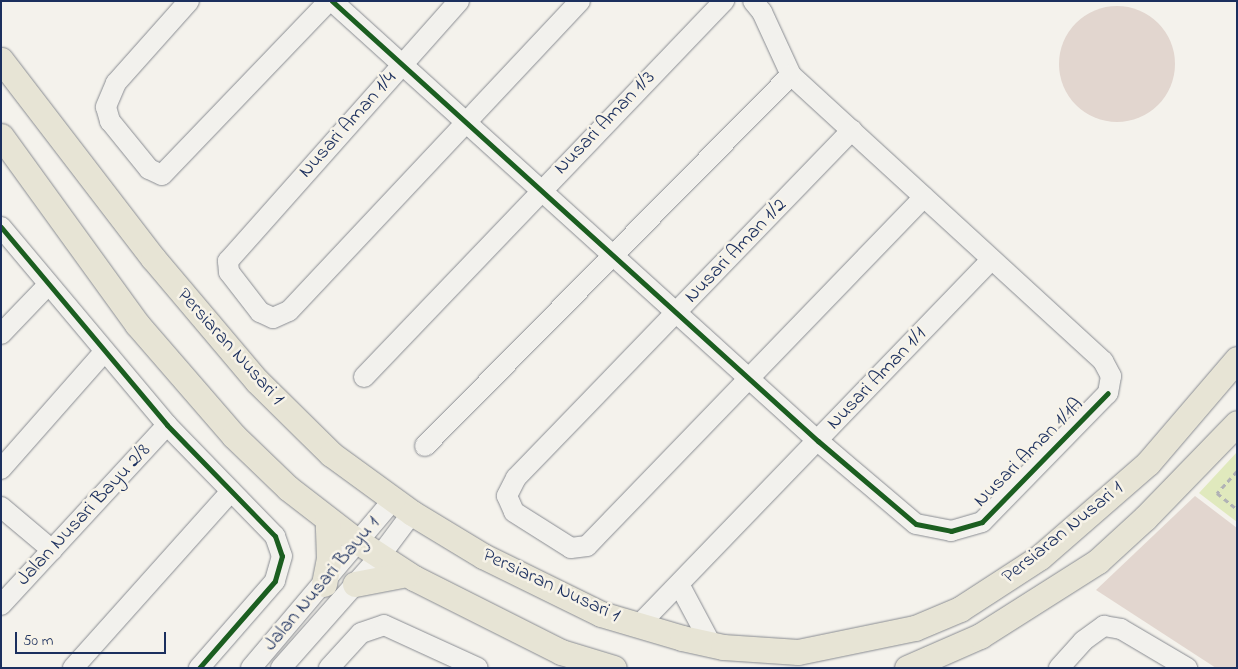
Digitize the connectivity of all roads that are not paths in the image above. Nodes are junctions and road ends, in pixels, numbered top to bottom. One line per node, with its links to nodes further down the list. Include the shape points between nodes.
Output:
1 (189, 1): 2 (street, via 116,83 106,106 110,121 149,169 162,175)
2 (331, 1): 8 (street, Nusari Aman 1/1A)
3 (459, 1): 8 (street, Nusari Aman 1/4)
4 (580, 1): 10 (street, Nusari Aman 1/4)
5 (724, 1): 13 (street, Nusari Aman 1/3)
6 (753, 1): 9 (street, via 775,36)
7 (1, 60): 32 (main road, Persiaran Nusari 1, via 153,258 258,381 331,454)
8 (402, 65): 10 (street, Nusari Aman 1/1A); 10 (street, Nusari Aman 1/4, via 228,261 229,272 260,312 273,318 289,311)
9 (791, 75): 11 (street); 16 (street)
10 (466, 123): 13 (street, Nusari Aman 1/1A)
11 (852, 130): 14 (street); 19 (street, Nusari Aman 1/2)
12 (1, 136): 33 (main road, via 137,324 234,436 288,488)
13 (540, 190): 16 (street, Nusari Aman 1/1A); 23 (street, Nusari Aman 1/3)
14 (924, 197): 17 (street); 24 (street)
15 (1, 227): 18 (street)
16 (613, 255): 19 (street, Nusari Aman 1/1A); 28 (street)
17 (992, 259): 27 (street, Nusari Aman 1/1); 27 (street, Nusari Aman 1/1A, via 1103,361 1111,376 1108,393 982,522 951,531 916,524)
18 (47, 286): 20 (street); 21 (street)
19 (676, 313): 24 (street, Nusari Aman 1/1A); 24 (street, Nusari Aman 1/2, via 516,478 507,496 514,512 572,548 587,546)
20 (1, 334)
21 (104, 352): 26 (street); 29 (street)
22 (1237, 359): 42 (main road, Persiaran Nusari 1, via 1148,463 1040,557 960,609 915,628 798,652)
23 (364, 377)
24 (748, 377): 27 (street, Nusari Aman 1/1A)
25 (1237, 423): 51 (main road, Persiaran Nusari 1, via 1145,518 1098,561 980,636)
26 (167, 425): 30 (street); 35 (street, Jalan Nusari Bayu 2/8)
27 (818, 441): 39 (street, Nusari Aman 1/1)
28 (425, 446)
29 (1, 469)
30 (231, 491): 45 (street); 46 (street, via 275,536 282,556 275,581)
31 (1, 506): 35 (street)
32 (402, 506): 34 (street, Jalan Nusari Bayu 1); 41 (main road, Persiaran Nusari 1, via 561,595 601,614)
33 (328, 520): 34 (main road); 37 (main road, via 329,558)
34 (370, 549): 36 (main road); 37 (street, Jalan Nusari Bayu 1); 38 (street, Jalan Nusari Bayu 1)
35 (52, 550): 40 (street, Jalan Nusari Bayu 2/8)
36 (407, 574): 38 (main road); 50 (main road, via 562,652)
37 (324, 584): 47 (street, Jalan Nusari Bayu 1)
38 (355, 584): 48 (street, Jalan Nusari Bayu 1)
39 (680, 586): 41 (street, Nusari Aman 1/1); 42 (street)
40 (1, 605)
41 (639, 625): 42 (main road, Persiaran Nusari 1)
42 (712, 644)
43 (467, 665): 49 (street, via 384,625 360,633)
44 (1174, 665): 52 (street, via 1121,629 1104,626 1083,641)
45 (73, 668)
46 (199, 668)
47 (251, 668)
48 (281, 668)
49 (329, 668)
50 (614, 668)
51 (907, 668)
52 (1059, 668)

